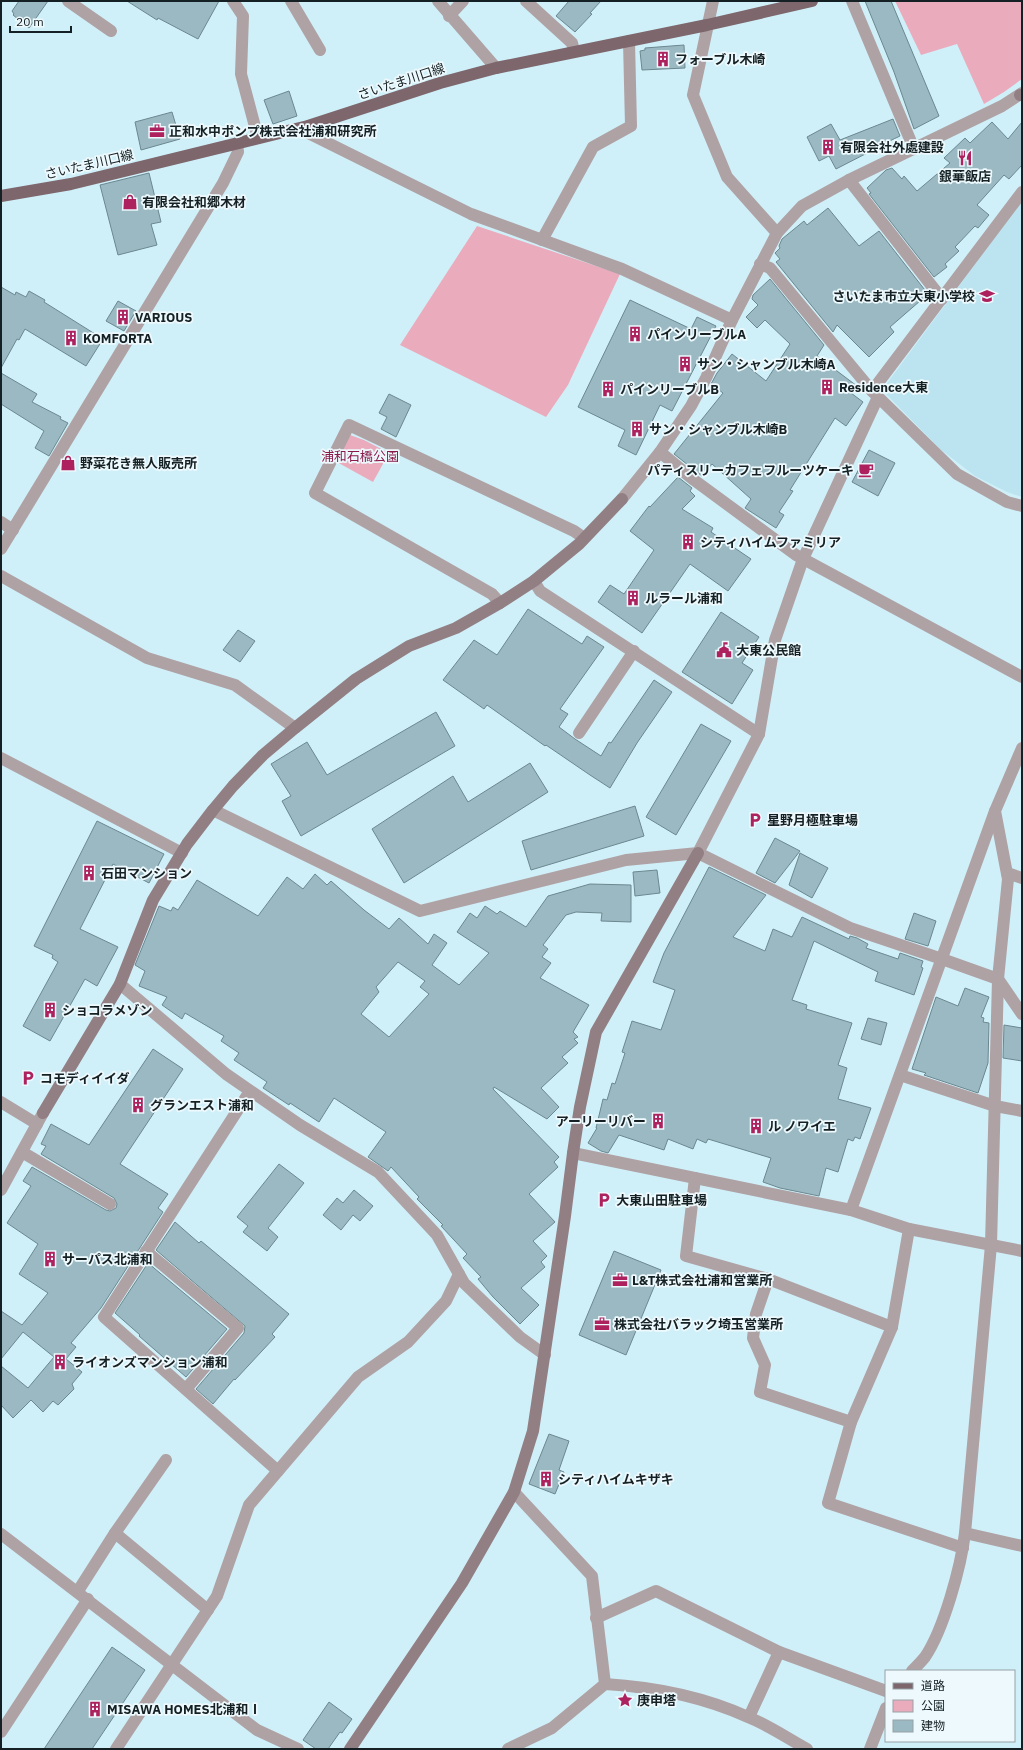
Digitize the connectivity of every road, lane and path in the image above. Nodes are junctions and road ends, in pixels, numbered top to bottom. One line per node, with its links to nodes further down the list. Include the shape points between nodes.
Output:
1 (68, 1): 12 (street)
2 (233, 1): 19 (street, via 243,16 241,74)
3 (292, 1): 14 (street)
4 (438, 1): 10 (street)
5 (463, 1): 10 (street)
6 (526, 1): 15 (street, via 572,43)
7 (713, 1): 11 (street)
8 (812, 1): 11 (main road, さいたま川口線)
9 (852, 1): 21 (street)
10 (449, 16): 16 (street)
11 (707, 25): 13 (main road, さいたま川口線); 25 (street, via 693,94 727,177)
12 (110, 31)
13 (629, 41): 15 (main road, さいたま川口線); 26 (street, via 631,126 593,147)
14 (320, 50)
15 (574, 51): 16 (main road, さいたま川口線)
16 (496, 68): 18 (main road, さいたま川口線, via 440,83)
17 (1022, 94): 21 (street)
18 (308, 126): 19 (main road, さいたま川口線); 26 (street, via 310,134 471,214)
19 (258, 138): 20 (main road, さいたま川口線)
20 (237, 143): 24 (main road, さいたま川口線, via 71,184); 34 (street, via 238,152 223,183)
21 (914, 149): 22 (street)
22 (849, 180): 25 (street, via 802,206); 28 (street)
23 (1022, 192): 28 (street)
24 (1, 196)
25 (777, 233): 27 (street)
26 (542, 240): 29 (street, via 622,269)
27 (760, 264): 29 (street); 30 (street, via 770,268)
28 (942, 299): 30 (street)
29 (732, 320): 31 (street, via 691,406)
30 (875, 394): 32 (street, via 957,474 1007,502); 37 (street)
31 (660, 452): 35 (street); 37 (street, via 694,480)
32 (1022, 506)
33 (1, 522): 34 (street)
34 (13, 530): 36 (street)
35 (584, 538): 39 (street); 40 (street, via 349,425 315,493 492,594)
36 (1, 549)
37 (803, 559): 42 (street); 45 (street, via 775,640)
38 (1, 576): 43 (street, via 147,658 235,685)
39 (534, 581): 40 (street); 41 (street, via 540,591)
40 (500, 603): 43 (street, via 456,628 409,646 356,679)
41 (634, 651): 44 (street); 45 (street)
42 (1022, 677)
43 (295, 728): 48 (street, via 263,755)
44 (579, 733)
45 (759, 734): 51 (street)
46 (1022, 748): 49 (street)
47 (1, 758): 50 (street)
48 (213, 810): 50 (street); 51 (street, via 420,911 626,860)
49 (995, 811): 52 (street); 54 (street)
50 (182, 852): 56 (street, via 153,900)
51 (698, 853): 54 (street, via 850,928); 65 (street, via 596,1032)
52 (1007, 872): 53 (street); 55 (street)
53 (1022, 878)
54 (942, 959): 55 (street); 58 (street)
55 (998, 979): 57 (street); 61 (street)
56 (120, 984): 59 (street, via 226,1074); 63 (street)
57 (1022, 1014)
58 (900, 1075): 61 (street); 69 (street)
59 (250, 1091): 72 (street); 74 (street, via 378,1172 436,1235)
60 (1, 1102): 63 (street)
61 (995, 1106): 62 (street); 71 (street)
62 (1022, 1111)
63 (37, 1124): 64 (street)
64 (22, 1152): 67 (street); 68 (street)
65 (573, 1153): 66 (street); 77 (street)
66 (695, 1178): 69 (street); 75 (street, via 686,1256)
67 (1, 1190)
68 (110, 1204)
69 (851, 1210): 70 (street)
70 (909, 1229): 71 (street); 76 (street)
71 (991, 1245): 73 (street); 84 (street)
72 (146, 1251): 78 (street, via 104,1317); 78 (street, via 238,1328)
73 (1022, 1251)
74 (458, 1274): 77 (street, via 464,1283 520,1337); 81 (street, via 446,1301 408,1342 358,1377)
75 (768, 1279): 76 (street); 79 (street, via 756,1314 753,1338 765,1365 760,1392)
76 (892, 1327): 79 (street)
77 (545, 1355): 82 (street, via 533,1431)
78 (186, 1389): 81 (street)
79 (851, 1422): 87 (street, via 828,1503)
80 (166, 1460): 83 (street)
81 (278, 1471): 90 (street, via 249,1505 217,1596)
82 (514, 1492): 91 (street, via 592,1576); 102 (street, via 462,1583)
83 (115, 1533): 88 (street); 90 (street)
84 (965, 1533): 86 (street); 87 (street)
85 (1, 1534): 88 (street)
86 (1022, 1546)
87 (963, 1548): 94 (street, via 943,1620 924,1658)
88 (78, 1592): 89 (street)
89 (88, 1599): 93 (street); 99 (street)
90 (208, 1610): 93 (street)
91 (596, 1618): 92 (street, via 656,1591); 95 (street)
92 (779, 1652): 96 (street); 98 (street)
93 (172, 1665): 100 (street); 101 (street, via 257,1730)
94 (913, 1670)
95 (605, 1684): 98 (street, via 626,1685 710,1702); 103 (street, via 552,1728)
96 (885, 1691)
97 (885, 1711): 105 (street)
98 (749, 1717): 104 (street)
99 (1, 1732)
100 (116, 1749)
101 (298, 1749)
102 (350, 1749)
103 (508, 1749)
104 (807, 1749)
105 (870, 1749)

